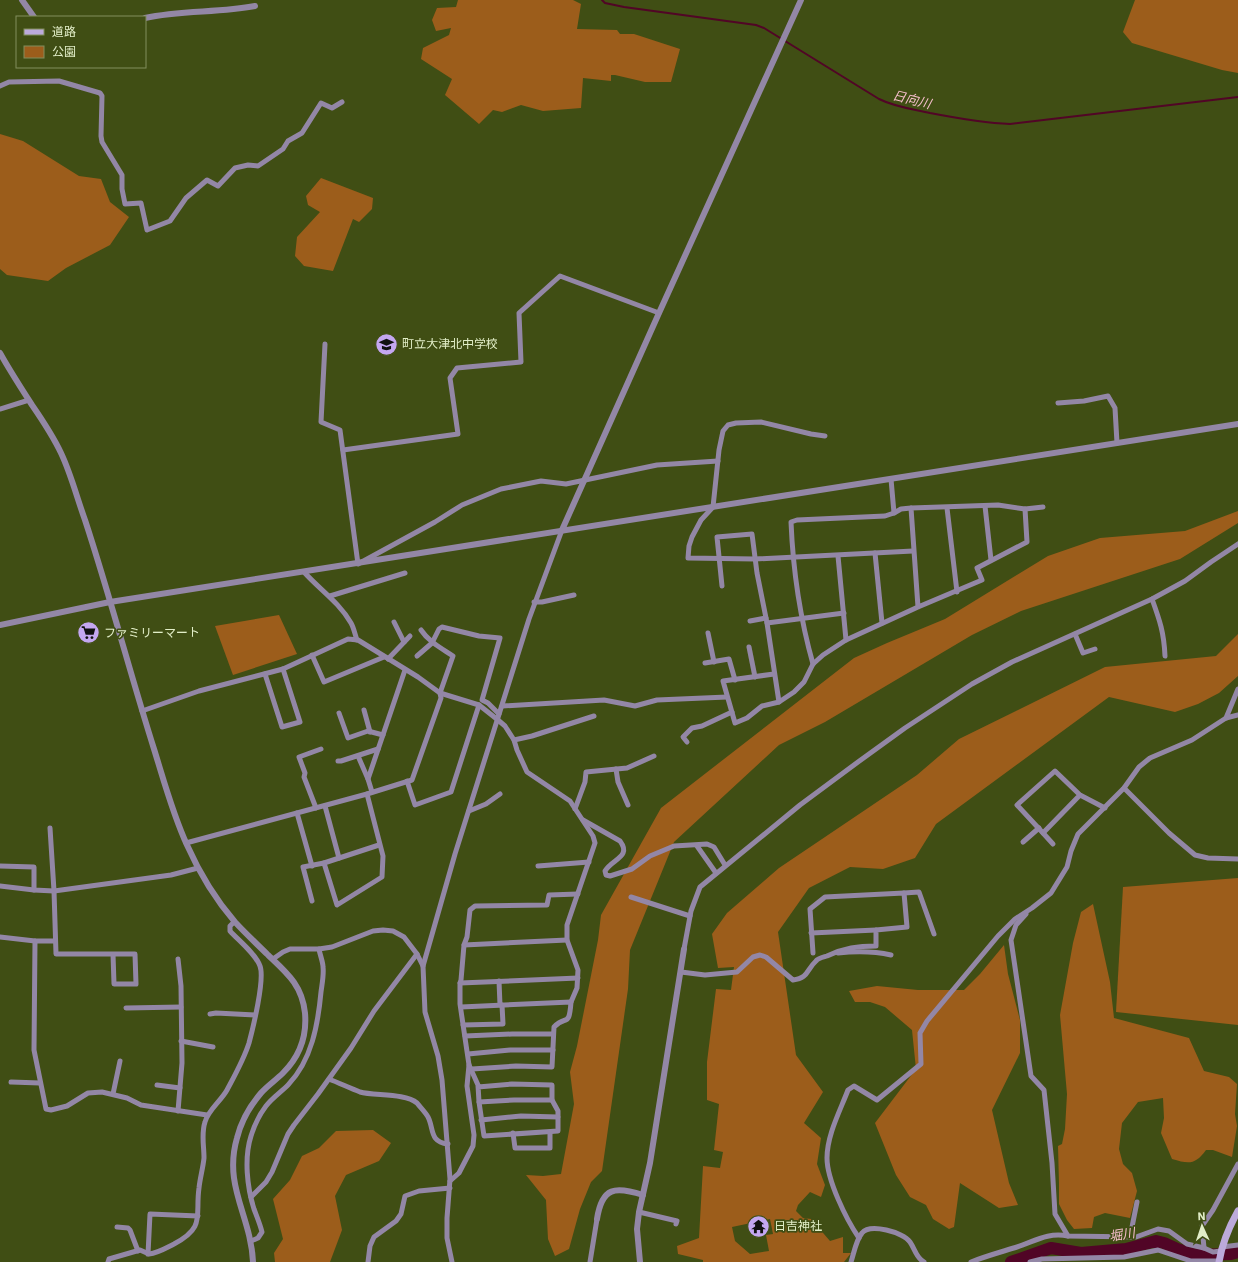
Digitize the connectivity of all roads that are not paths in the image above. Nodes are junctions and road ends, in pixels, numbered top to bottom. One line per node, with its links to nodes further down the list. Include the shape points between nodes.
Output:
1 (22, 0): 4 (street)
2 (801, 0): 8 (street)
3 (255, 6): 5 (street, via 162,14)
4 (33, 16)
5 (146, 18)
6 (0, 86): 7 (street, via 9,82 59,81 100,94 102,142 122,175 125,204 141,203 147,230 170,221 186,198 208,180 218,186 235,168 258,166 283,150 288,141 302,133 321,103 332,108)
7 (342, 102)
8 (659, 313): 17 (street, via 560,276 520,313 521,362 458,368 450,378 458,434); 20 (street)
9 (324, 344): 17 (street, via 321,422 340,430)
10 (0, 353): 11 (street)
11 (29, 400): 13 (street); 45 (street, via 64,459)
12 (1058, 403): 16 (street, via 1108,396 1115,408)
13 (0, 409)
14 (1238, 424): 16 (street)
15 (825, 436): 18 (street, via 761,422 730,423 723,431)
16 (1117, 443): 19 (street)
17 (343, 450): 37 (street)
18 (718, 461): 20 (street, via 657,465); 22 (street)
19 (891, 479): 22 (street); 27 (street)
20 (585, 480): 28 (street); 37 (street, via 558,484 541,481 501,489 462,504 435,522)
21 (984, 506): 25 (street); 26 (street, via 998,505); 36 (street)
22 (713, 507): 28 (street); 34 (street, via 701,520 692,536 688,546 688,558)
23 (1043, 507): 26 (street)
24 (911, 508): 25 (street); 27 (street); 30 (street)
25 (947, 508): 41 (street)
26 (1025, 509): 36 (street, via 1027,542)
27 (894, 513): 33 (street, via 885,516 790,522)
28 (562, 530): 37 (street); 46 (street)
29 (1238, 544): 44 (street, via 1185,581)
30 (913, 551): 31 (street); 47 (street)
31 (875, 553): 32 (street); 53 (street)
32 (838, 556): 33 (street); 48 (street)
33 (792, 557): 35 (street); 49 (street)
34 (719, 559): 35 (street); 35 (street, via 717,537 752,534); 40 (street)
35 (755, 559): 50 (street)
36 (990, 560): 41 (street, via 977,568 982,580)
37 (358, 564): 38 (street)
38 (304, 572): 42 (street); 45 (street)
39 (405, 573): 42 (street)
40 (722, 586)
41 (957, 592): 47 (street)
42 (330, 596): 59 (street, via 351,622)
43 (574, 596): 46 (street)
44 (1152, 599): 57 (street); 67 (street, via 1163,629)
45 (110, 602): 54 (street); 85 (street)
46 (534, 602): 83 (street)
47 (918, 607): 53 (street)
48 (844, 613): 49 (street); 60 (street)
49 (803, 618): 50 (street); 71 (street)
50 (767, 621): 52 (street); 75 (street)
51 (394, 622): 61 (street)
52 (750, 622)
53 (882, 624): 60 (street)
54 (0, 625)
55 (421, 630): 62 (street)
56 (708, 633): 69 (street)
57 (1075, 634): 64 (street, via 1083,653); 128 (street, via 1012,662 939,705 800,805)
58 (410, 636): 61 (street)
59 (357, 640): 65 (street, via 348,639); 68 (street)
60 (846, 640): 71 (street)
61 (404, 642): 68 (street)
62 (432, 643): 66 (street); 79 (street, via 453,656); 90 (street, via 442,627 500,638 482,700 488,703)
63 (749, 647): 76 (street)
64 (1095, 649)
65 (312, 655): 68 (street, via 324,682); 72 (street)
66 (417, 656)
67 (1165, 656)
68 (386, 658): 73 (street)
69 (714, 662): 70 (street); 77 (street, via 730,660)
70 (705, 663)
71 (813, 664): 81 (street, via 804,682)
72 (283, 669): 74 (street); 74 (street, via 300,722 282,727)
73 (405, 670): 79 (street); 93 (street)
74 (265, 674): 85 (street)
75 (774, 674): 76 (street); 81 (street)
76 (755, 677): 77 (street)
77 (735, 680): 80 (street, via 723,681)
78 (1238, 688): 91 (street)
79 (440, 693): 82 (street); 103 (street, via 441,698 412,780)
80 (727, 697): 83 (street, via 657,700 635,706 604,700); 86 (street)
81 (779, 702): 86 (street, via 762,706 747,718 735,723)
82 (479, 705): 90 (street); 103 (street, via 451,792 415,805)
83 (502, 706): 90 (street)
84 (364, 710): 92 (street)
85 (142, 712): 120 (street)
86 (732, 712): 94 (street, via 692,728)
87 (339, 713): 92 (street, via 348,738)
88 (1238, 715): 91 (street)
89 (594, 716): 95 (street)
90 (498, 717): 95 (street); 113 (street)
91 (1226, 718): 104 (street, via 1192,740 1150,758 1139,767)
92 (370, 732): 93 (street)
93 (383, 735): 97 (street)
94 (683, 738)
95 (514, 740): 112 (street, via 527,772 570,801)
96 (321, 749): 110 (street, via 299,757)
97 (378, 749): 98 (street); 102 (street)
98 (358, 756): 100 (street); 102 (street)
99 (654, 756): 101 (street, via 627,768)
100 (338, 761)
101 (616, 769): 108 (street, via 618,782); 112 (street, via 586,772)
102 (368, 779): 105 (street)
103 (407, 781): 105 (street)
104 (1124, 788): 111 (street); 125 (street, via 1195,855)
105 (369, 793): 109 (street); 122 (street)
106 (500, 794): 113 (street, via 486,804)
107 (1080, 795): 111 (street); 117 (street, via 1055,771 1017,805); 118 (street)
108 (628, 805)
109 (325, 806): 110 (street); 124 (street)
110 (316, 808): 114 (street)
111 (1105, 808): 141 (street, via 1078,834 1067,867 1051,893)
112 (575, 809): 115 (street)
113 (469, 811): 161 (street)
114 (297, 814): 120 (street); 130 (street)
115 (582, 819): 123 (street, via 620,841 624,846 623,855 605,871 606,875 610,876 632,869 650,856 674,846); 126 (street, via 595,843)
116 (50, 828): 136 (street)
117 (1039, 828): 118 (street); 119 (street)
118 (1044, 833): 121 (street)
119 (1023, 842)
120 (186, 843): 132 (street)
121 (1053, 844)
122 (379, 845): 124 (street); 127 (street, via 383,856 382,877 337,905)
123 (697, 846): 128 (street, via 707,844 714,847); 133 (street)
124 (339, 858): 127 (street)
125 (1238, 859)
126 (589, 862): 131 (street); 138 (street)
127 (324, 863): 130 (street)
128 (725, 865): 133 (street)
129 (0, 866): 135 (street, via 34,867)
130 (312, 866): 140 (street, via 303,867)
131 (538, 866)
132 (198, 868): 136 (street, via 171,875); 143 (street)
133 (716, 873): 142 (street, via 700,887)
134 (0, 886): 135 (street)
135 (34, 890): 136 (street)
136 (54, 891): 149 (street)
137 (904, 893): 144 (street, via 907,927); 145 (street, via 825,896 810,909); 146 (street, via 919,892)
138 (578, 894): 148 (street, via 568,920); 151 (street, via 549,895 547,905 475,906 470,910)
139 (631, 897): 142 (street)
140 (312, 900)
141 (1032, 908): 210 (street, via 1016,925 1011,940 1031,1076 1044,1090 1055,1214); 212 (street, via 1015,919 998,936 927,1021 920,1033 920,1064 877,1100 854,1086 848,1090 830,1141 828,1172 851,1226)
142 (690, 916): 153 (street)
143 (234, 922): 160 (street); 172 (street, via 230,926 230,931 260,966 261,980)
144 (876, 930): 145 (street); 157 (street, via 876,946 858,946)
145 (811, 933): 154 (street)
146 (934, 934)
147 (0, 938): 150 (street)
148 (567, 940): 151 (street); 163 (street, via 578,970)
149 (56, 941): 150 (street); 155 (street, via 56,954)
150 (35, 942): 184 (street, via 34,1050)
151 (464, 945): 165 (street)
152 (319, 949): 156 (street, via 383,930 393,931 404,937); 160 (street, via 290,949); 202 (street, via 323,967 316,1028 303,1064 288,1085 266,1106 251,1136 248,1162)
153 (684, 949): 162 (street)
154 (812, 953)
155 (113, 954): 155 (street, via 135,954 136,984 114,984)
156 (417, 954): 161 (street); 182 (street, via 374,1011)
157 (832, 954): 158 (street, via 866,951); 162 (street, via 816,961 808,973 800,979 793,980 766,957 760,956 753,957 737,972 705,975)
158 (891, 955)
159 (178, 959): 170 (street)
160 (273, 959): 213 (street, via 288,974 300,993 305,1012 305,1029 295,1058 260,1094 246,1115 237,1136 233,1156 234,1180)
161 (423, 966): 197 (street, via 425,1012 441,1068)
162 (681, 972): 201 (street)
163 (578, 978): 164 (street); 166 (street)
164 (499, 981): 165 (street); 167 (street)
165 (460, 983): 168 (street)
166 (571, 1002): 167 (street); 174 (street, via 570,1016 554,1026)
167 (501, 1005): 168 (street); 173 (street, via 503,1024)
168 (460, 1007): 173 (street)
169 (126, 1008): 170 (street)
170 (181, 1008): 176 (street)
171 (210, 1014): 172 (street)
172 (255, 1015): 192 (street, via 249,1044 236,1072 214,1109)
173 (463, 1025): 175 (street)
174 (554, 1034): 175 (street); 178 (street)
175 (465, 1036): 179 (street)
176 (181, 1041): 177 (street); 187 (street)
177 (213, 1047)
178 (553, 1050): 179 (street, via 510,1050); 181 (street, via 552,1067)
179 (468, 1054): 181 (street)
180 (120, 1061): 188 (street)
181 (470, 1067): 186 (street); 199 (street, via 467,1086 474,1134 473,1146 459,1173)
182 (329, 1079): 197 (street, via 360,1092 412,1100 429,1118 432,1132 438,1140 442,1144); 202 (street, via 288,1134 266,1182)
183 (11, 1082): 184 (street)
184 (40, 1083): 188 (street, via 46,1109 50,1110 67,1106 88,1093)
185 (157, 1085): 187 (street)
186 (478, 1087): 189 (street, via 512,1084 552,1085); 190 (street)
187 (180, 1088): 191 (street)
188 (113, 1094): 191 (street, via 141,1105)
189 (552, 1100): 190 (street); 193 (street)
190 (478, 1102): 194 (street)
191 (178, 1111): 192 (street)
192 (207, 1115): 206 (street, via 202,1132 204,1158 198,1189)
193 (558, 1117): 194 (street, via 521,1116); 195 (street, via 558,1131)
194 (481, 1120): 196 (street, via 484,1136)
195 (550, 1132): 196 (street); 196 (street, via 550,1148 515,1148)
196 (513, 1133)
197 (448, 1144): 199 (street)
198 (1238, 1164): 215 (street, via 1202,1226)
199 (450, 1181): 200 (street)
200 (450, 1188): 218 (street, via 447,1218); 225 (street, via 419,1191 405,1196 402,1214 374,1236)
201 (643, 1195): 205 (street); 207 (street, via 626,1190 607,1193 600,1204)
202 (251, 1197): 213 (street, via 262,1232 258,1238)
203 (1137, 1202): 211 (street)
204 (1238, 1211): 216 (main road)
205 (639, 1212): 208 (street, via 677,1220); 229 (street, via 637,1229)
206 (198, 1216): 219 (street, via 190,1234 153,1254); 219 (street, via 150,1214)
207 (597, 1219): 228 (street)
208 (676, 1224)
209 (117, 1227): 217 (street, via 130,1230)
210 (1068, 1236): 211 (street); 220 (street, via 1044,1236)
211 (1130, 1237): 215 (street, via 1158,1229 1169,1231 1187,1244)
212 (859, 1238): 230 (street); 231 (street, via 868,1228 900,1235 910,1242)
213 (251, 1241): 224 (street)
214 (1238, 1245): 216 (street)
215 (1204, 1248): 216 (street, via 1213,1252)
216 (1222, 1249): 234 (main road)
217 (138, 1250): 219 (street); 223 (street, via 109,1258)
218 (449, 1251): 226 (street); 227 (street)
219 (148, 1254)
220 (986, 1259): 232 (street)
221 (1062, 1260): 222 (street); 233 (street, via 1042,1259)
222 (1097, 1260): 234 (street, via 1158,1250 1191,1261)
223 (108, 1262)
224 (253, 1262)
225 (368, 1262)
226 (448, 1262)
227 (452, 1262)
228 (590, 1262)
229 (640, 1262)
230 (851, 1262)
231 (924, 1262)
232 (971, 1262)
233 (1030, 1262)
234 (1219, 1262)

